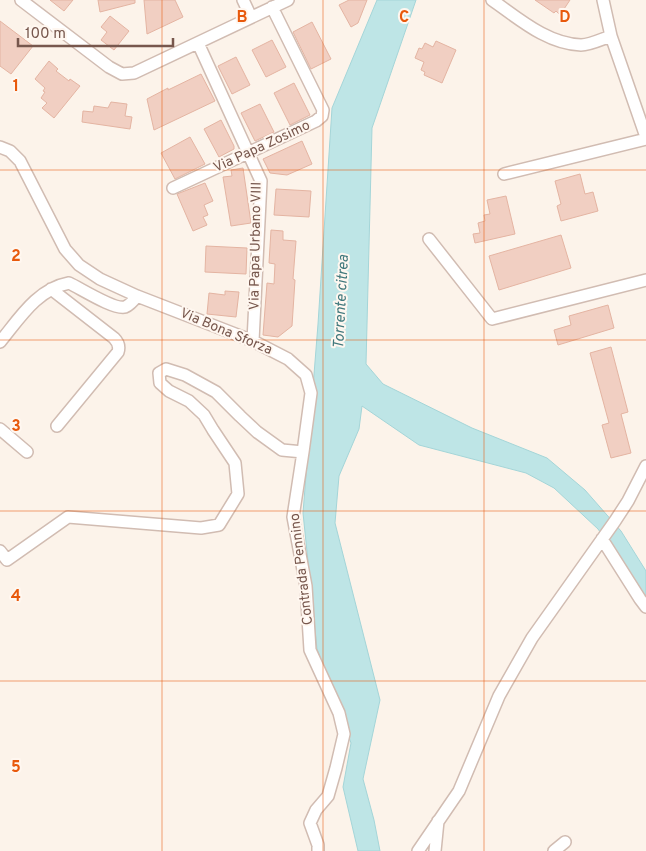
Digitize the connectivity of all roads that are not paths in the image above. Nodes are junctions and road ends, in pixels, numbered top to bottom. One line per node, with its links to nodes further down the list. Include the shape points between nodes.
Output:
1 (21, 0): 9 (street, via 122,74 134,72)
2 (243, 0): 7 (street)
3 (288, 0): 6 (street)
4 (492, 0): 8 (street, via 553,39 583,45)
5 (603, 0): 8 (street)
6 (272, 7): 7 (street); 12 (street, Via Papa Zosimo, via 323,110 316,121)
7 (251, 17): 9 (street)
8 (611, 36): 10 (street)
9 (198, 43): 12 (street, Via Papa Urbano VIII)
10 (646, 138): 13 (street)
11 (0, 148): 18 (street, Via Bona Sforza, via 10,151 20,161 65,249 78,265)
12 (249, 153): 14 (street, Via Papa Zosimo); 20 (street, Via Papa Urbano VIII, via 261,181)
13 (504, 174)
14 (173, 188)
15 (429, 239): 16 (street, via 492,319)
16 (646, 280)
17 (51, 289): 18 (street, via 69,283 118,307 126,306); 19 (street, via 34,301); 21 (street, via 114,338 119,347)
18 (137, 296): 20 (street, Via Bona Sforza)
19 (0, 342)
20 (254, 342): 24 (street, Via Bona Sforza, via 288,359 306,375 311,393)
21 (57, 426)
22 (0, 429): 23 (street)
23 (27, 452)
24 (303, 452): 27 (street, via 282,450 257,432 216,392 166,369 159,373 160,383 189,401 204,416 236,463 238,494 219,525 202,528 68,516); 31 (street, Contrada Pennino, via 293,517 306,586 310,650 340,713 344,734 328,796 310,823)
25 (646, 466): 26 (street, via 628,501)
26 (602, 539): 28 (street); 29 (street, via 532,638 500,696 459,791)
27 (4, 556)
28 (646, 607)
29 (439, 819): 32 (street); 33 (street)
30 (565, 842): 34 (street)
31 (318, 851)
32 (418, 851)
33 (434, 851)
34 (554, 851)

